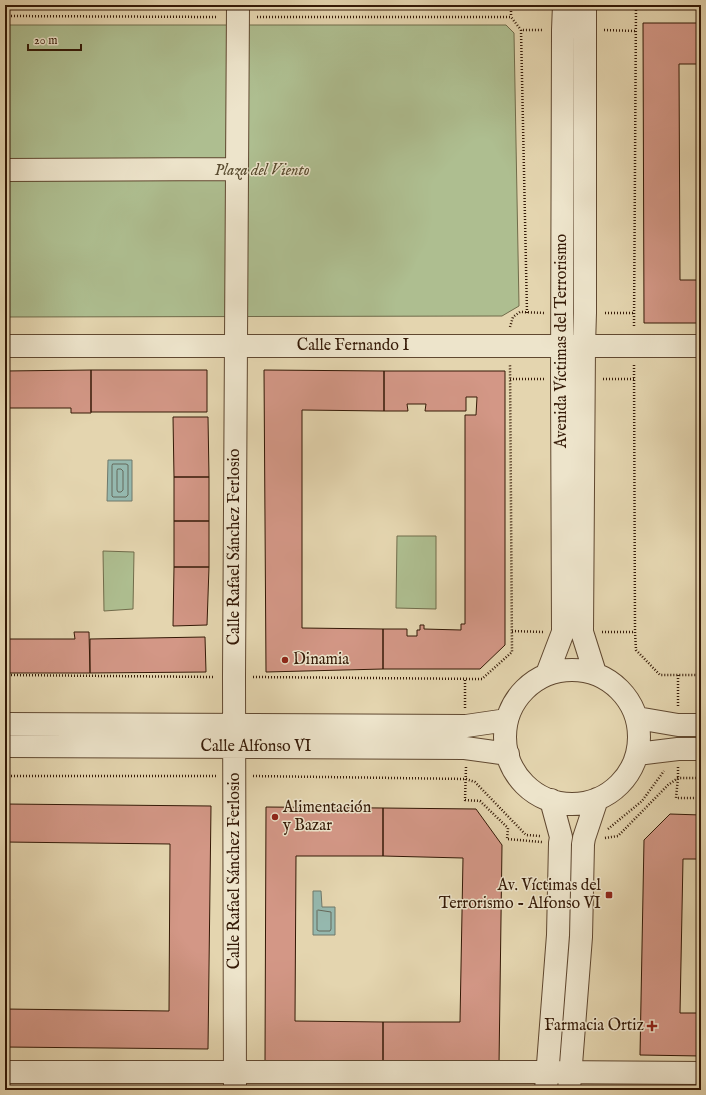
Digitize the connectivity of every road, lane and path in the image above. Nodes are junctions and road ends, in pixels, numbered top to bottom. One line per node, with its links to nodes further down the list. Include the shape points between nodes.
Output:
1 (511, 5): 6 (path)
2 (564, 5): 8 (street, Avenida Víctimas del Terrorismo)
3 (586, 5): 9 (street, Avenida Víctimas del Terrorismo)
4 (238, 11): 5 (path); 6 (path); 11 (street, Calle Rafael Sánchez Ferlosio)
5 (5, 16)
6 (511, 17): 7 (path)
7 (521, 30): 8 (path); 13 (path)
8 (563, 30): 14 (street, Avenida Víctimas del Terrorismo)
9 (585, 30): 10 (path); 15 (street, Avenida Víctimas del Terrorismo)
10 (635, 31)
11 (236, 169): 12 (street); 18 (street, Calle Rafael Sánchez Ferlosio)
12 (5, 170)
13 (527, 313): 14 (path); 19 (path, via 520,312 513,317 510,325)
14 (562, 313): 20 (street, Avenida Víctimas del Terrorismo)
15 (585, 313): 16 (path); 21 (street, Avenida Víctimas del Terrorismo)
16 (635, 313)
17 (5, 346): 18 (street, Calle Fernando I)
18 (236, 346): 19 (street, Calle Fernando I); 31 (street, Calle Rafael Sánchez Ferlosio)
19 (510, 346): 20 (street, Calle Fernando I); 27 (path, via 512,652)
20 (562, 346): 21 (street, Calle Fernando I); 24 (street, Avenida Víctimas del Terrorismo, via 563,632)
21 (584, 346): 22 (street, Calle Fernando I); 23 (street, Avenida Víctimas del Terrorismo, via 582,632)
22 (701, 346)
23 (595, 673): 24 (street, via 571,669); 28 (street, via 609,680 627,698)
24 (547, 674): 29 (street, via 526,688 514,704)
25 (678, 675): 26 (path)
26 (701, 675)
27 (482, 679)
28 (637, 718): 32 (street, via 678,726); 37 (street)
29 (507, 720): 31 (street, Calle Alfonso VI, via 466,726); 36 (street, via 505,737)
30 (5, 724): 31 (street, Calle Alfonso VI)
31 (235, 725): 34 (street, Calle Rafael Sánchez Ferlosio)
32 (701, 725)
33 (5, 746): 34 (street, Calle Alfonso VI)
34 (235, 747): 36 (street, Calle Alfonso VI, via 465,748); 39 (street, Calle Rafael Sánchez Ferlosio)
35 (701, 749): 37 (street)
36 (508, 754): 42 (street, via 518,776 532,790)
37 (637, 754): 41 (street, via 630,771 618,786)
38 (5, 776): 39 (path)
39 (235, 776): 43 (path, via 466,779 475,782 526,836); 47 (street, Calle Rafael Sánchez Ferlosio)
40 (701, 778): 44 (path, via 678,778 618,836)
41 (597, 799): 42 (street, via 574,804); 44 (street)
42 (551, 800): 43 (street)
43 (561, 837): 48 (street, via 558,935)
44 (584, 838): 49 (street, via 581,936)
45 (5, 1072): 47 (street)
46 (701, 1073): 49 (street)
47 (236, 1081): 48 (street)
48 (547, 1081): 49 (street)
49 (570, 1081)

